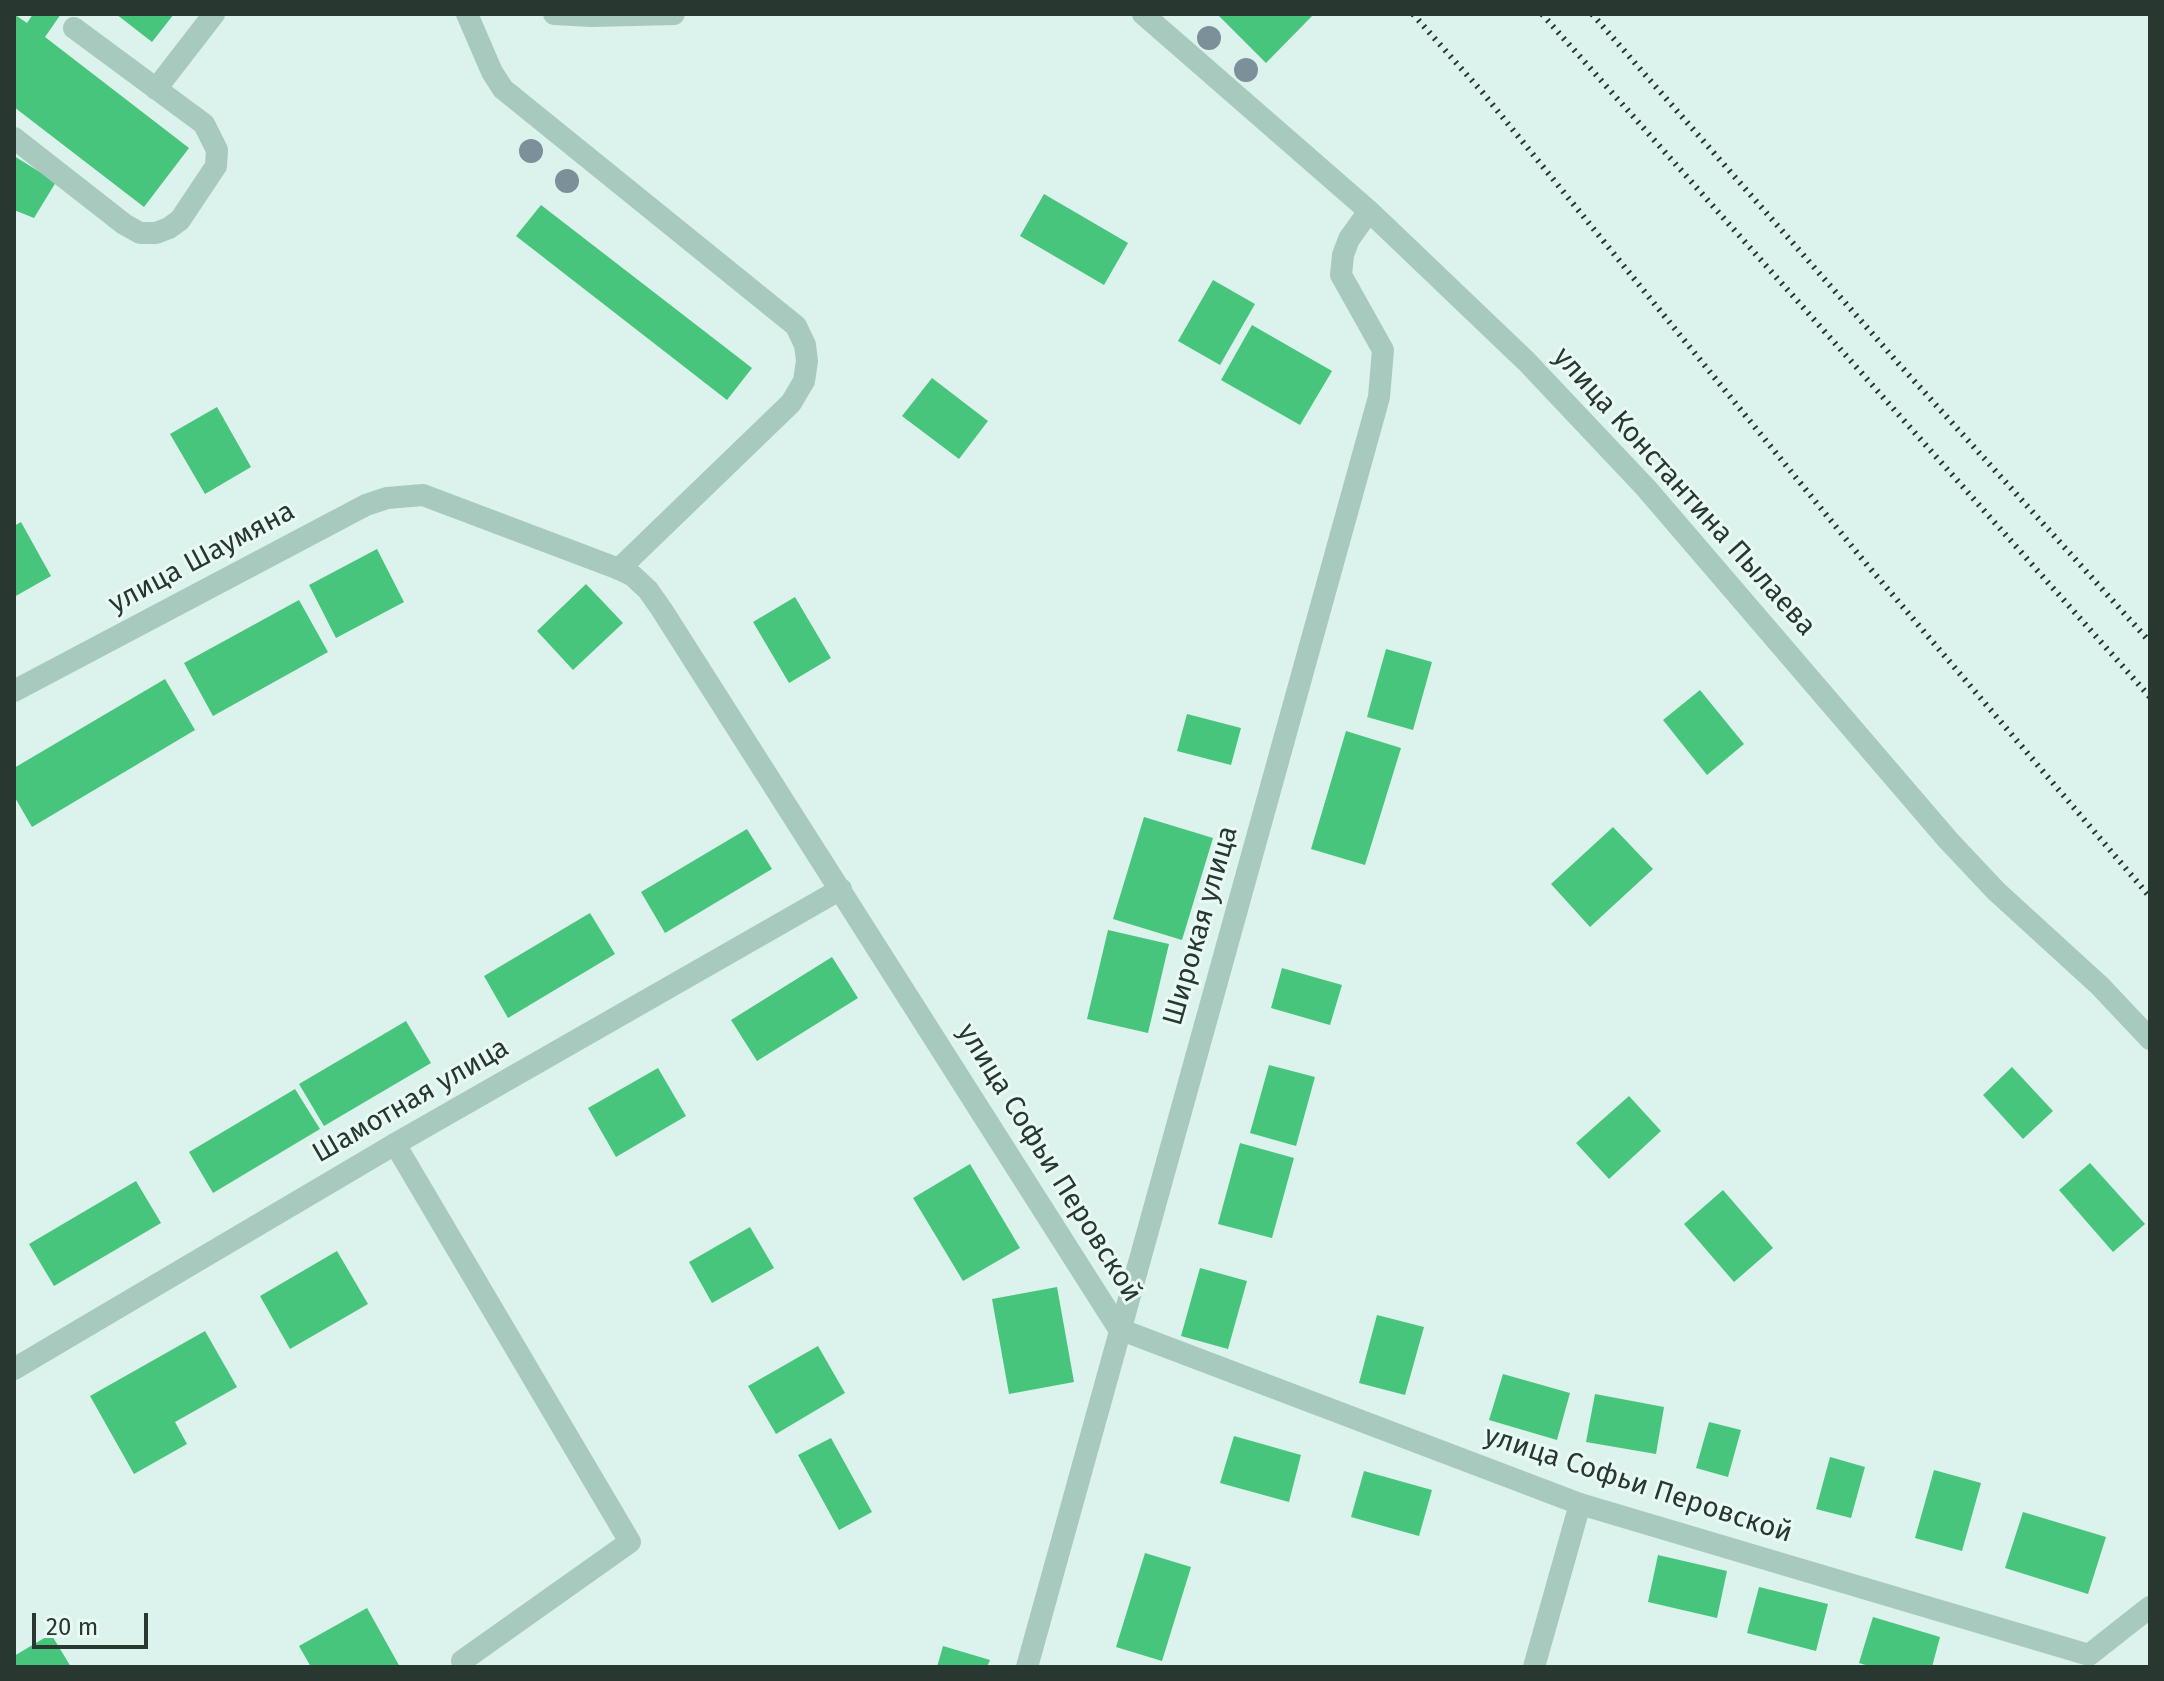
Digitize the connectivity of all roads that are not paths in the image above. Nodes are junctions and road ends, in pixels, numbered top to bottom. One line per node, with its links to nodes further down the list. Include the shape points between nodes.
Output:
1 (214, 14): 7 (street)
2 (467, 14): 11 (street, via 503,89 796,326 805,345 804,381 791,403)
3 (554, 14): 4 (street)
4 (674, 14)
5 (1143, 14): 9 (street, улица Константина Пылаева)
6 (74, 28): 7 (street)
7 (156, 89): 8 (street, via 204,124 217,158 180,220 156,233 140,233 124,224)
8 (14, 138)
9 (1369, 211): 14 (street, улица Константина Пылаева, via 1586,421 1948,840); 16 (street, Широкая улица, via 1349,239 1341,275 1383,350 1379,397)
10 (423, 495): 11 (street, улица Софьи Перовской); 12 (street, улица Шаумяна, via 366,505)
11 (619, 569): 13 (street, улица Софьи Перовской, via 648,590 662,610)
12 (14, 691)
13 (841, 889): 15 (street, Шамотная улица); 16 (street, улица Софьи Перовской)
14 (2150, 1039)
15 (395, 1144): 17 (street, Шамотная улица); 20 (street, via 630,1542)
16 (1119, 1329): 18 (street, улица Софьи Перовской); 22 (street, Широкая улица)
17 (14, 1369)
18 (1580, 1504): 21 (street, улица Софьи Перовской); 23 (street)
19 (2150, 1607): 21 (street, улица Софьи Перовской)
20 (462, 1661)
21 (2084, 1661)
22 (1027, 1667)
23 (1534, 1667)

